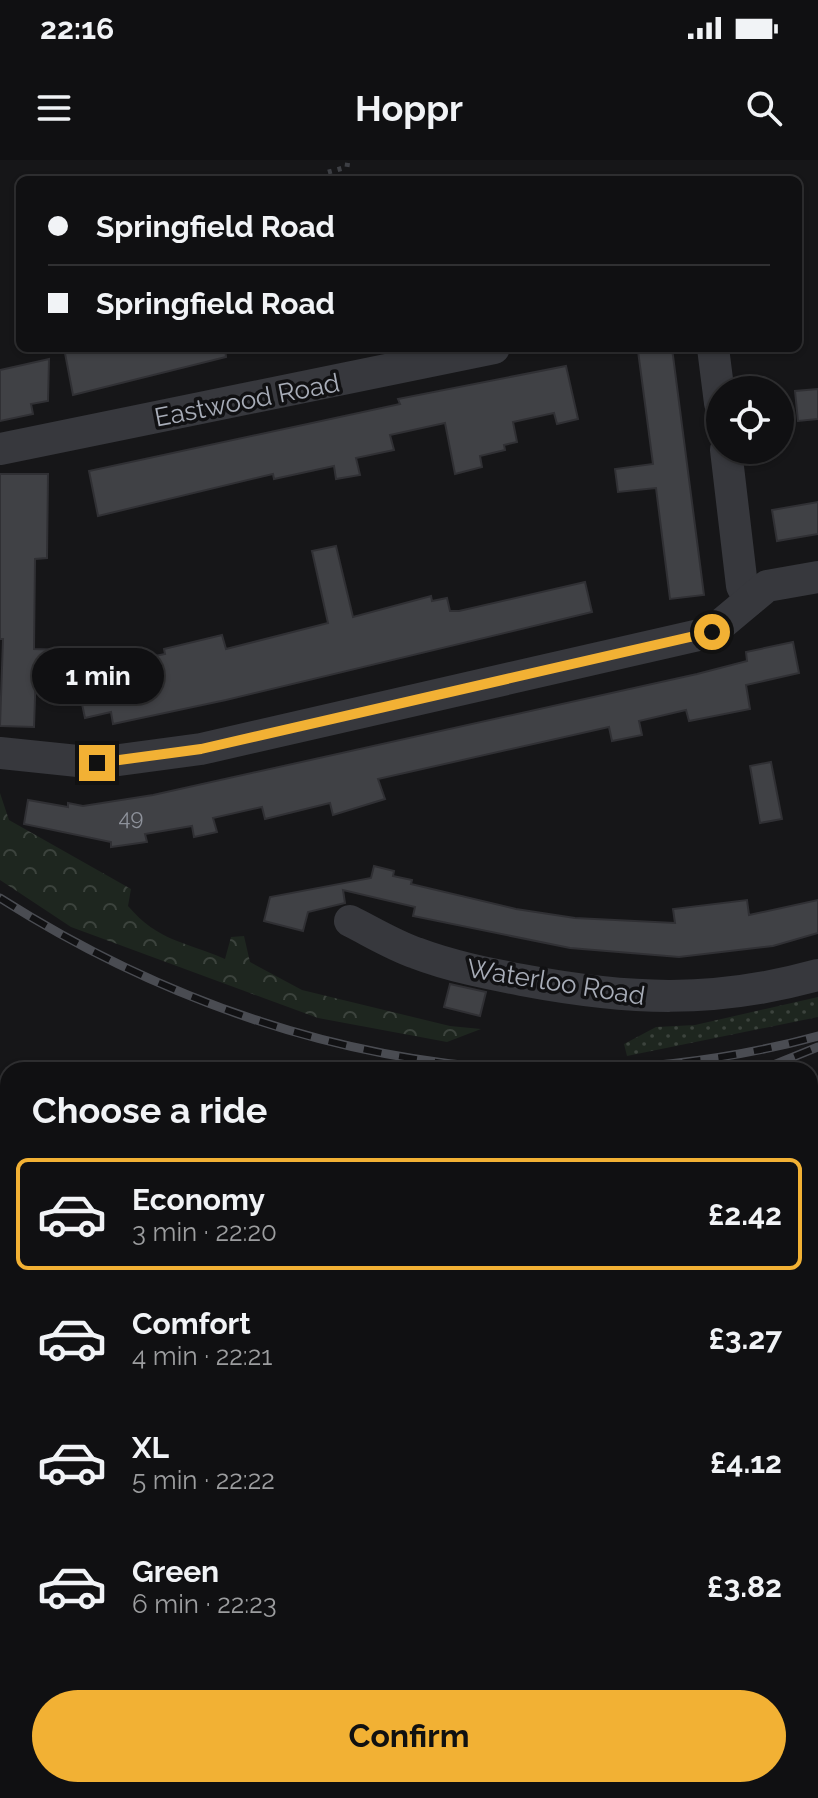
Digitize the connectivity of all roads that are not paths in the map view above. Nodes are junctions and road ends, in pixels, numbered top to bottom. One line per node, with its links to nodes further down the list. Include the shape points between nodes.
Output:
1 (474, 352): 4 (street, Eastwood Road)
2 (714, 352): 3 (street)
3 (717, 376)
4 (0, 449)
5 (728, 464): 7 (street, via 742,586)
6 (818, 577): 7 (street, via 767,586)
7 (750, 600): 8 (street, via 712,632 201,749 97,763)
8 (0, 753)
9 (350, 921): 10 (street, Waterloo Road, via 415,953 473,971 609,995 659,999 781,986)
10 (818, 975)

